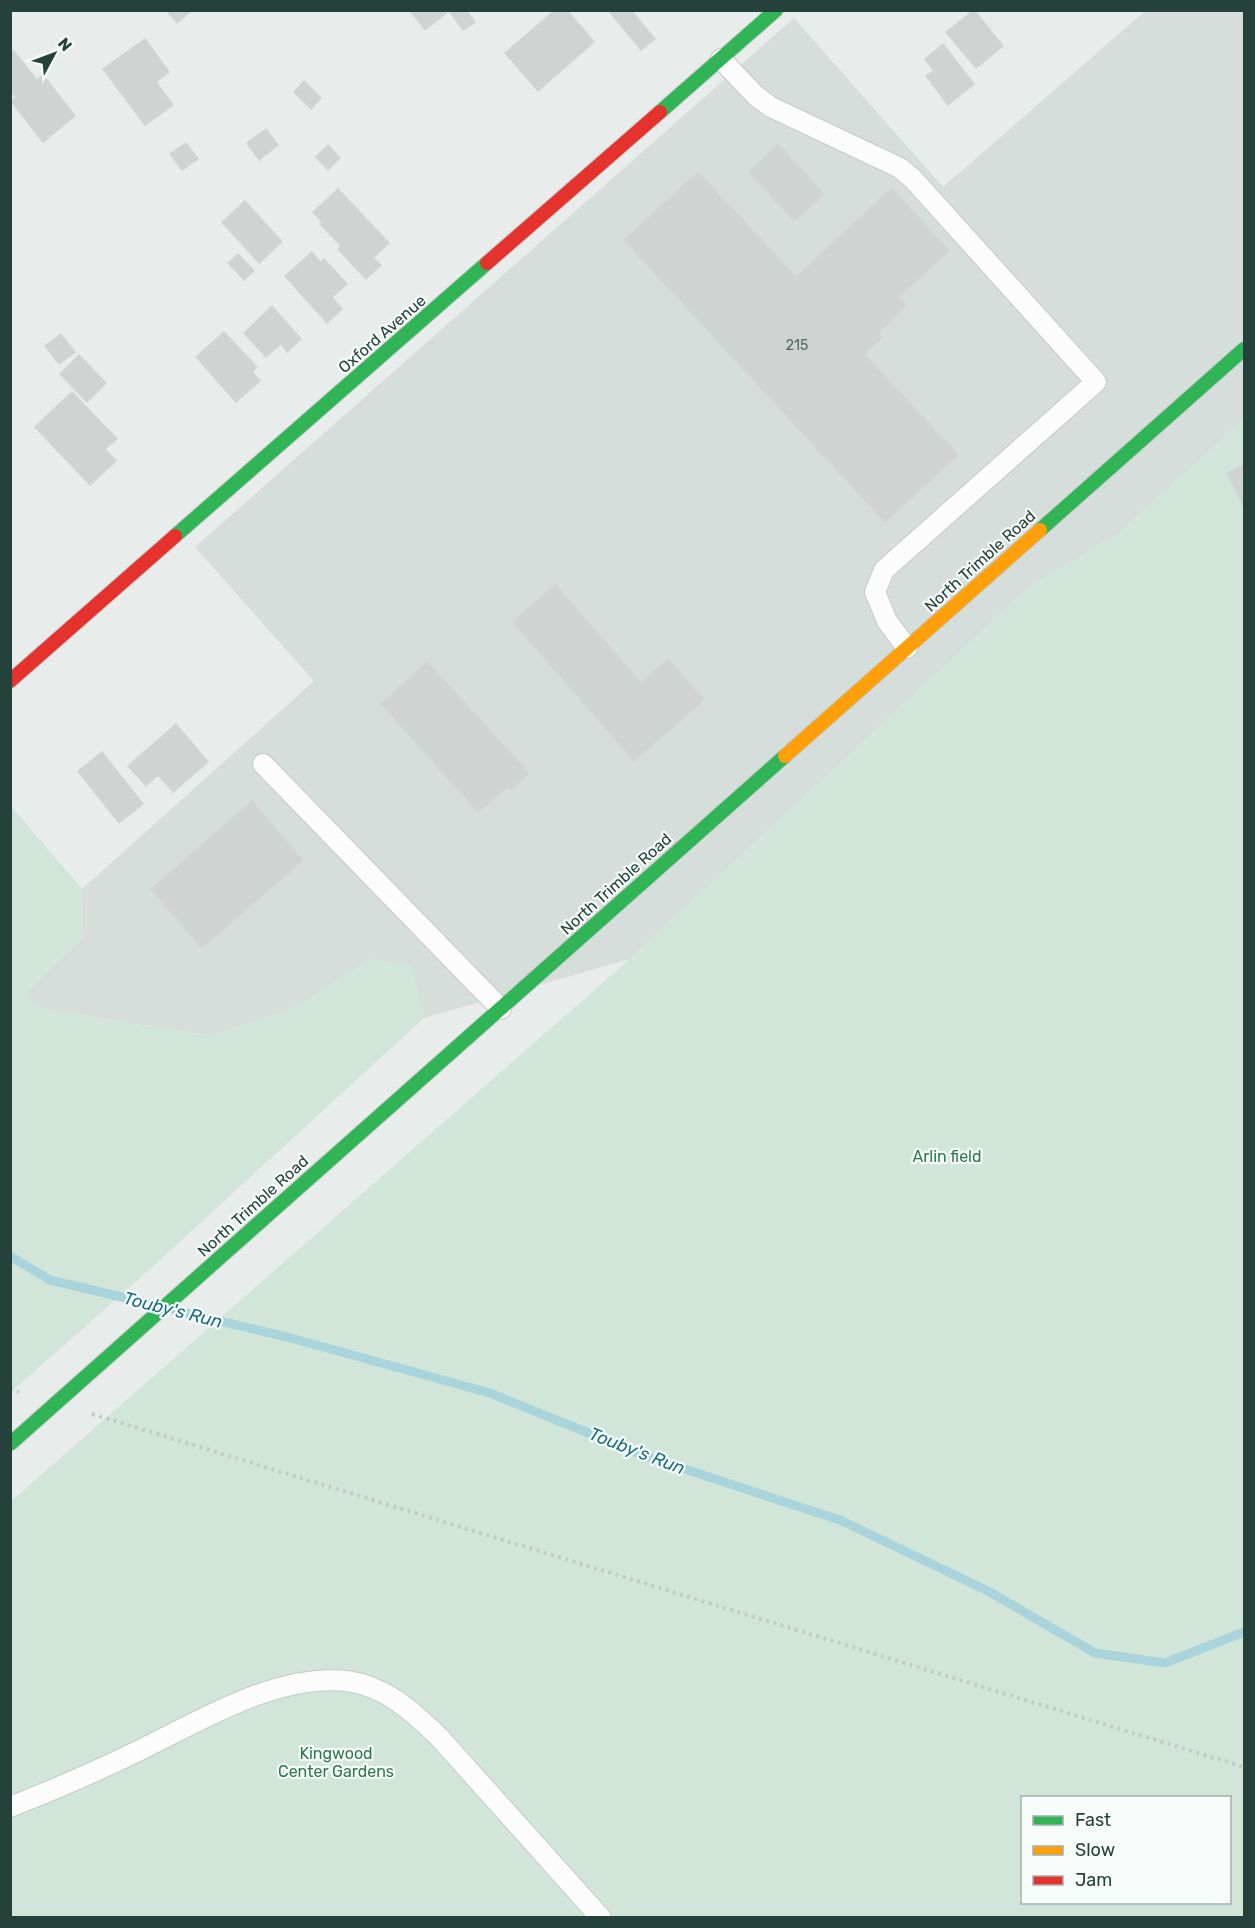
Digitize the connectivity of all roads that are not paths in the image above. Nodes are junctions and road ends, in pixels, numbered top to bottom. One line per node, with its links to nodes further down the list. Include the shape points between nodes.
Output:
1 (776, 10): 2 (main road, Oxford Avenue)
2 (721, 59): 4 (lane, via 771,107 900,168 913,179 1096,382 884,570 875,592 887,621); 5 (main road, Oxford Avenue)
3 (1245, 349): 4 (main road, North Trimble Road)
4 (907, 648): 7 (main road, North Trimble Road)
5 (10, 681)
6 (263, 764): 7 (lane)
7 (501, 1009): 8 (main road, North Trimble Road, bridge)
8 (10, 1444)
9 (10, 1807): 10 (lane, via 260,1695 296,1684 347,1682 392,1696 414,1713)
10 (601, 1917)

